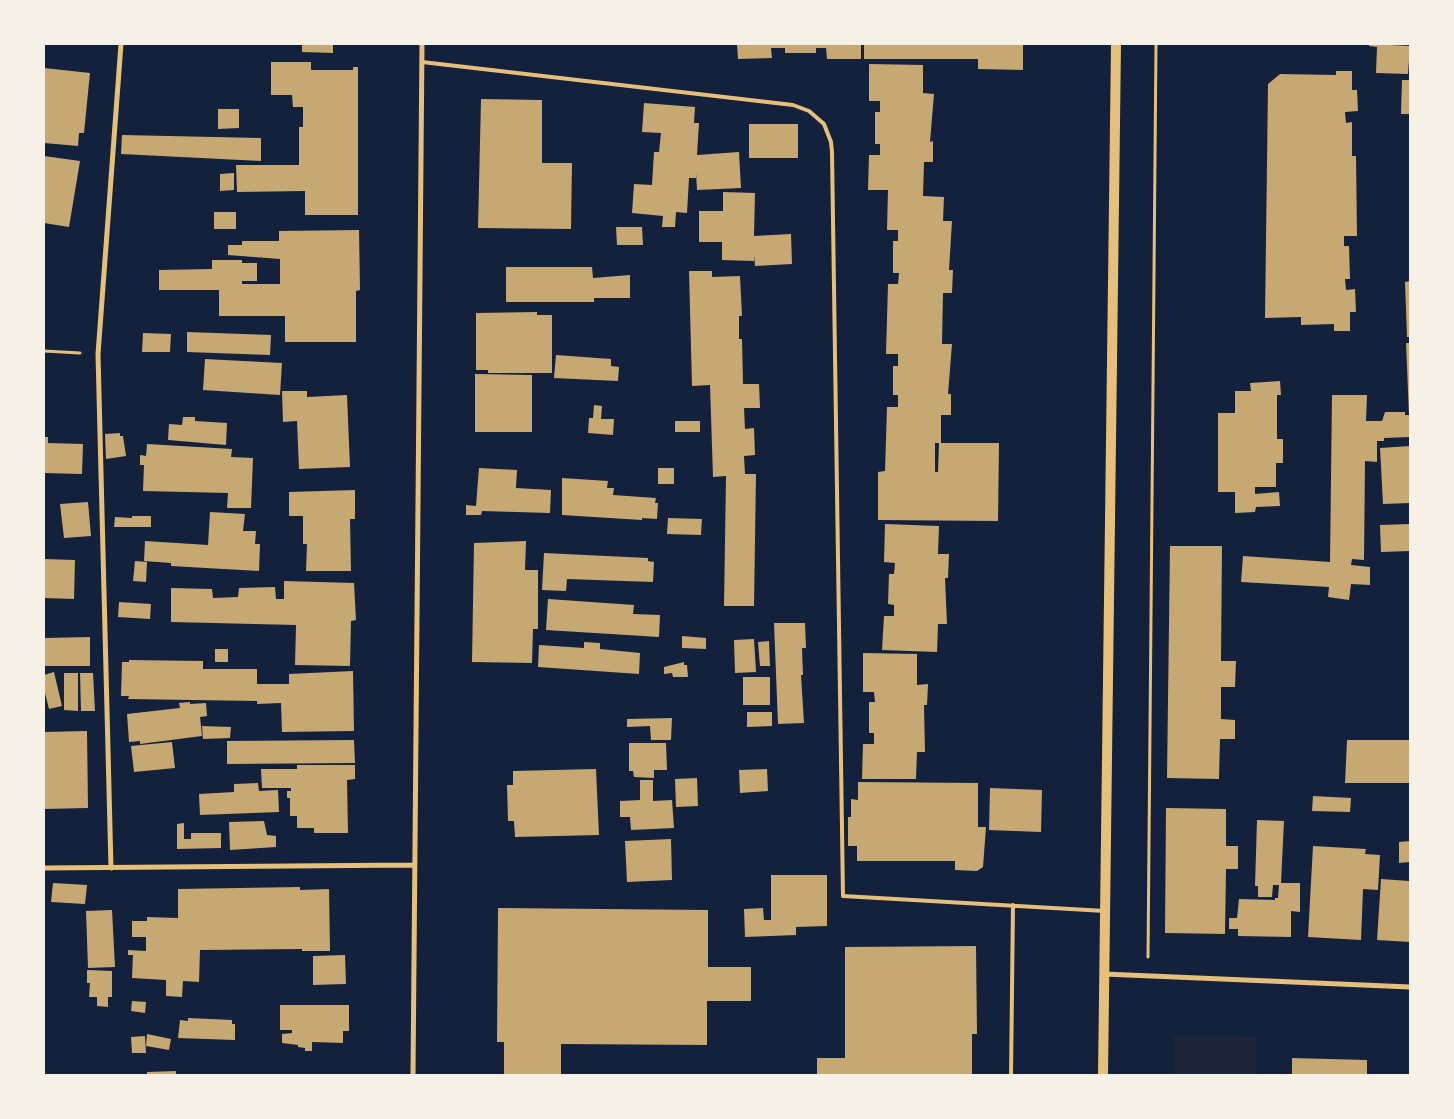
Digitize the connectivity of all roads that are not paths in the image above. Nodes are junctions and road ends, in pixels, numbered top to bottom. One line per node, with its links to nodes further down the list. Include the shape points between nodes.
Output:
1 (121, 44): 7 (street, via 98,354)
2 (422, 44): 4 (street)
3 (1116, 44): 9 (main road)
4 (422, 62): 5 (street); 8 (lane, via 793,105 815,114 824,124 831,142 832,162 843,896)
5 (413, 865): 7 (street); 12 (street)
6 (44, 868): 7 (street)
7 (111, 868)
8 (1014, 905): 9 (lane); 13 (lane)
9 (1104, 911): 10 (main road)
10 (1104, 974): 11 (street); 14 (main road)
11 (1410, 987)
12 (413, 1075)
13 (1011, 1075)
14 (1103, 1075)

